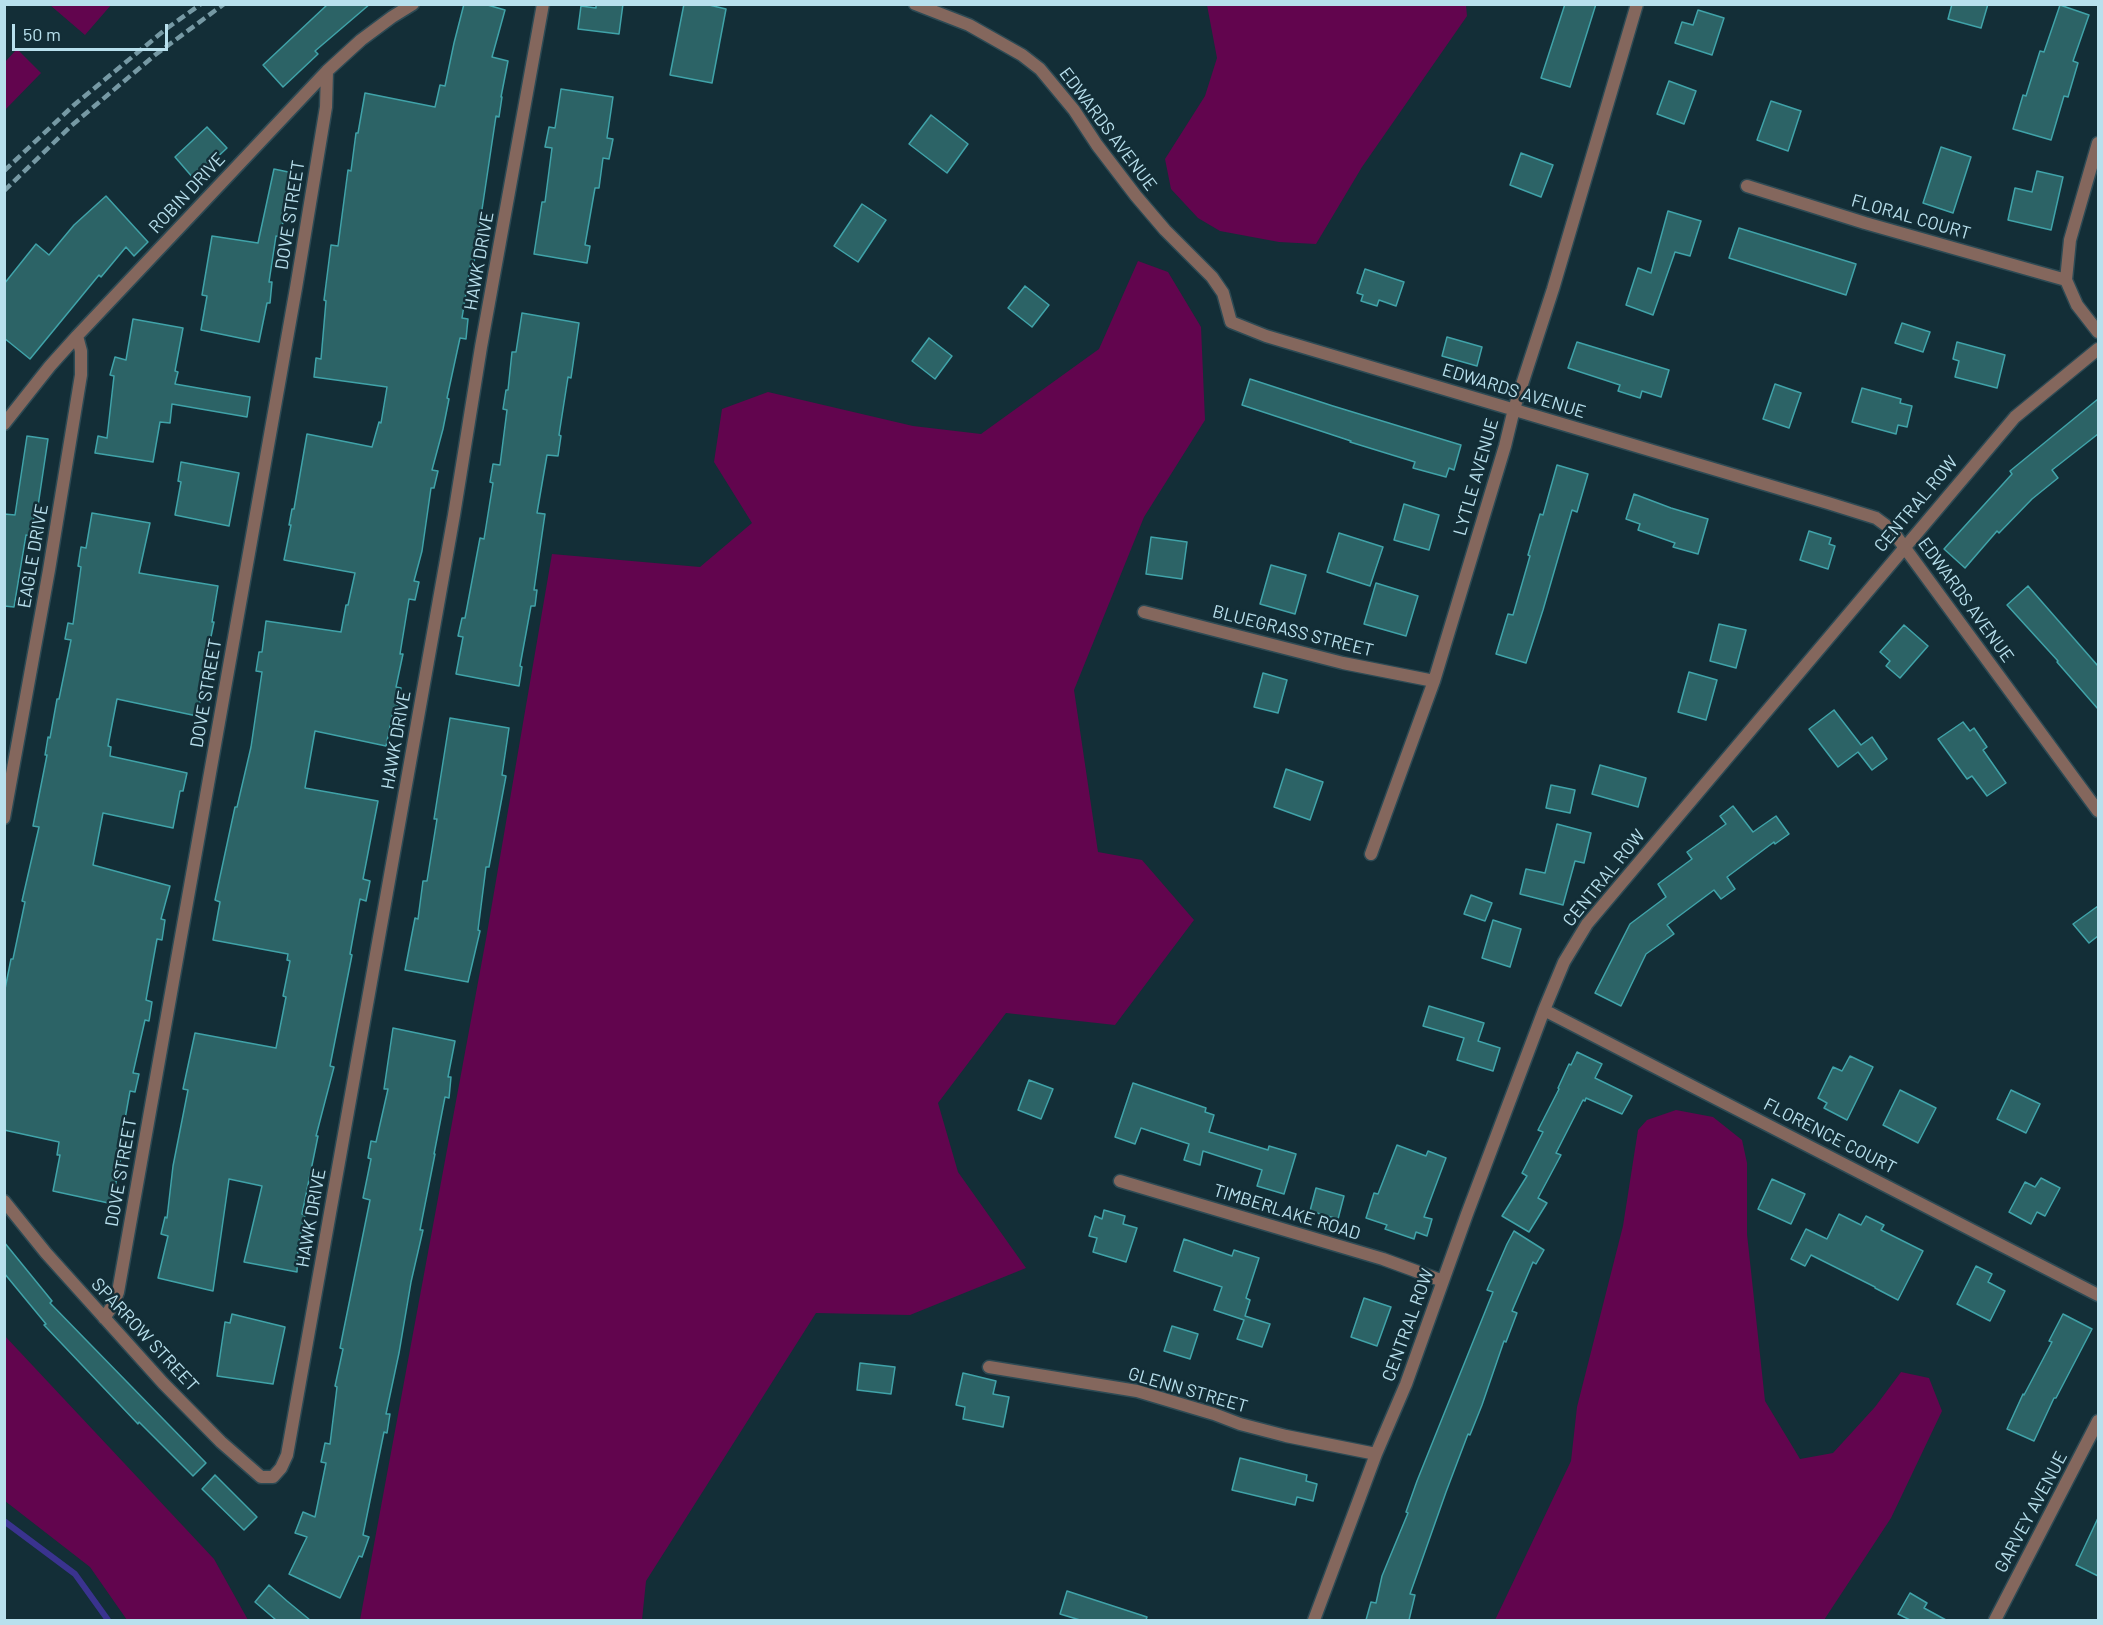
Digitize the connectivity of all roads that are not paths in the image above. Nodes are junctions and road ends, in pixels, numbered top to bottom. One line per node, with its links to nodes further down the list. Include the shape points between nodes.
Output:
1 (413, 4): 5 (street, ROBIN DRIVE, via 361,40)
2 (543, 4): 29 (street, HAWK DRIVE, via 287,1455)
3 (915, 4): 12 (street, EDWARDS AVENUE, via 969,25 1040,69 1136,196 1212,277 1223,292 1231,322 1266,336)
4 (1637, 4): 12 (street, LYTLE AVENUE)
5 (327, 71): 10 (street, ROBIN DRIVE); 25 (street, DOVE STREET, via 326,107 296,288 118,1292)
6 (2098, 143): 8 (street, via 2070,240)
7 (1748, 186): 8 (street, FLORAL COURT)
8 (2066, 280): 9 (street, via 2077,304)
9 (2098, 332)
10 (77, 336): 13 (street, ROBIN DRIVE); 18 (street, EAGLE DRIVE, via 81,375)
11 (2098, 349): 14 (street, CENTRAL ROW, via 2015,417)
12 (1514, 409): 14 (street, EDWARDS AVENUE, via 1876,518 1891,529); 16 (street, LYTLE AVENUE)
13 (4, 424)
14 (1904, 547): 17 (street, EDWARDS AVENUE); 20 (street, CENTRAL ROW, via 1587,924 1564,962)
15 (1144, 612): 16 (street, BLUEGRASS STREET, via 1343,663)
16 (1434, 681): 19 (street, LYTLE AVENUE)
17 (2098, 811)
18 (4, 818)
19 (1371, 854)
20 (1544, 1010): 23 (street, CENTRAL ROW); 24 (street, FLORENCE COURT)
21 (1120, 1181): 23 (street, TIMBERLAKE ROAD, via 1383,1259)
22 (4, 1200): 25 (street, SPARROW STREET)
23 (1443, 1281): 28 (street, CENTRAL ROW)
24 (2098, 1295)
25 (104, 1318): 29 (street, SPARROW STREET, via 222,1442 261,1477)
26 (989, 1367): 28 (street, GLENN STREET, via 1137,1391 1240,1424)
27 (2098, 1421): 31 (street, GARVEY AVENUE)
28 (1376, 1454): 30 (street, CENTRAL ROW)
29 (273, 1477)
30 (1314, 1620)
31 (1995, 1620)

